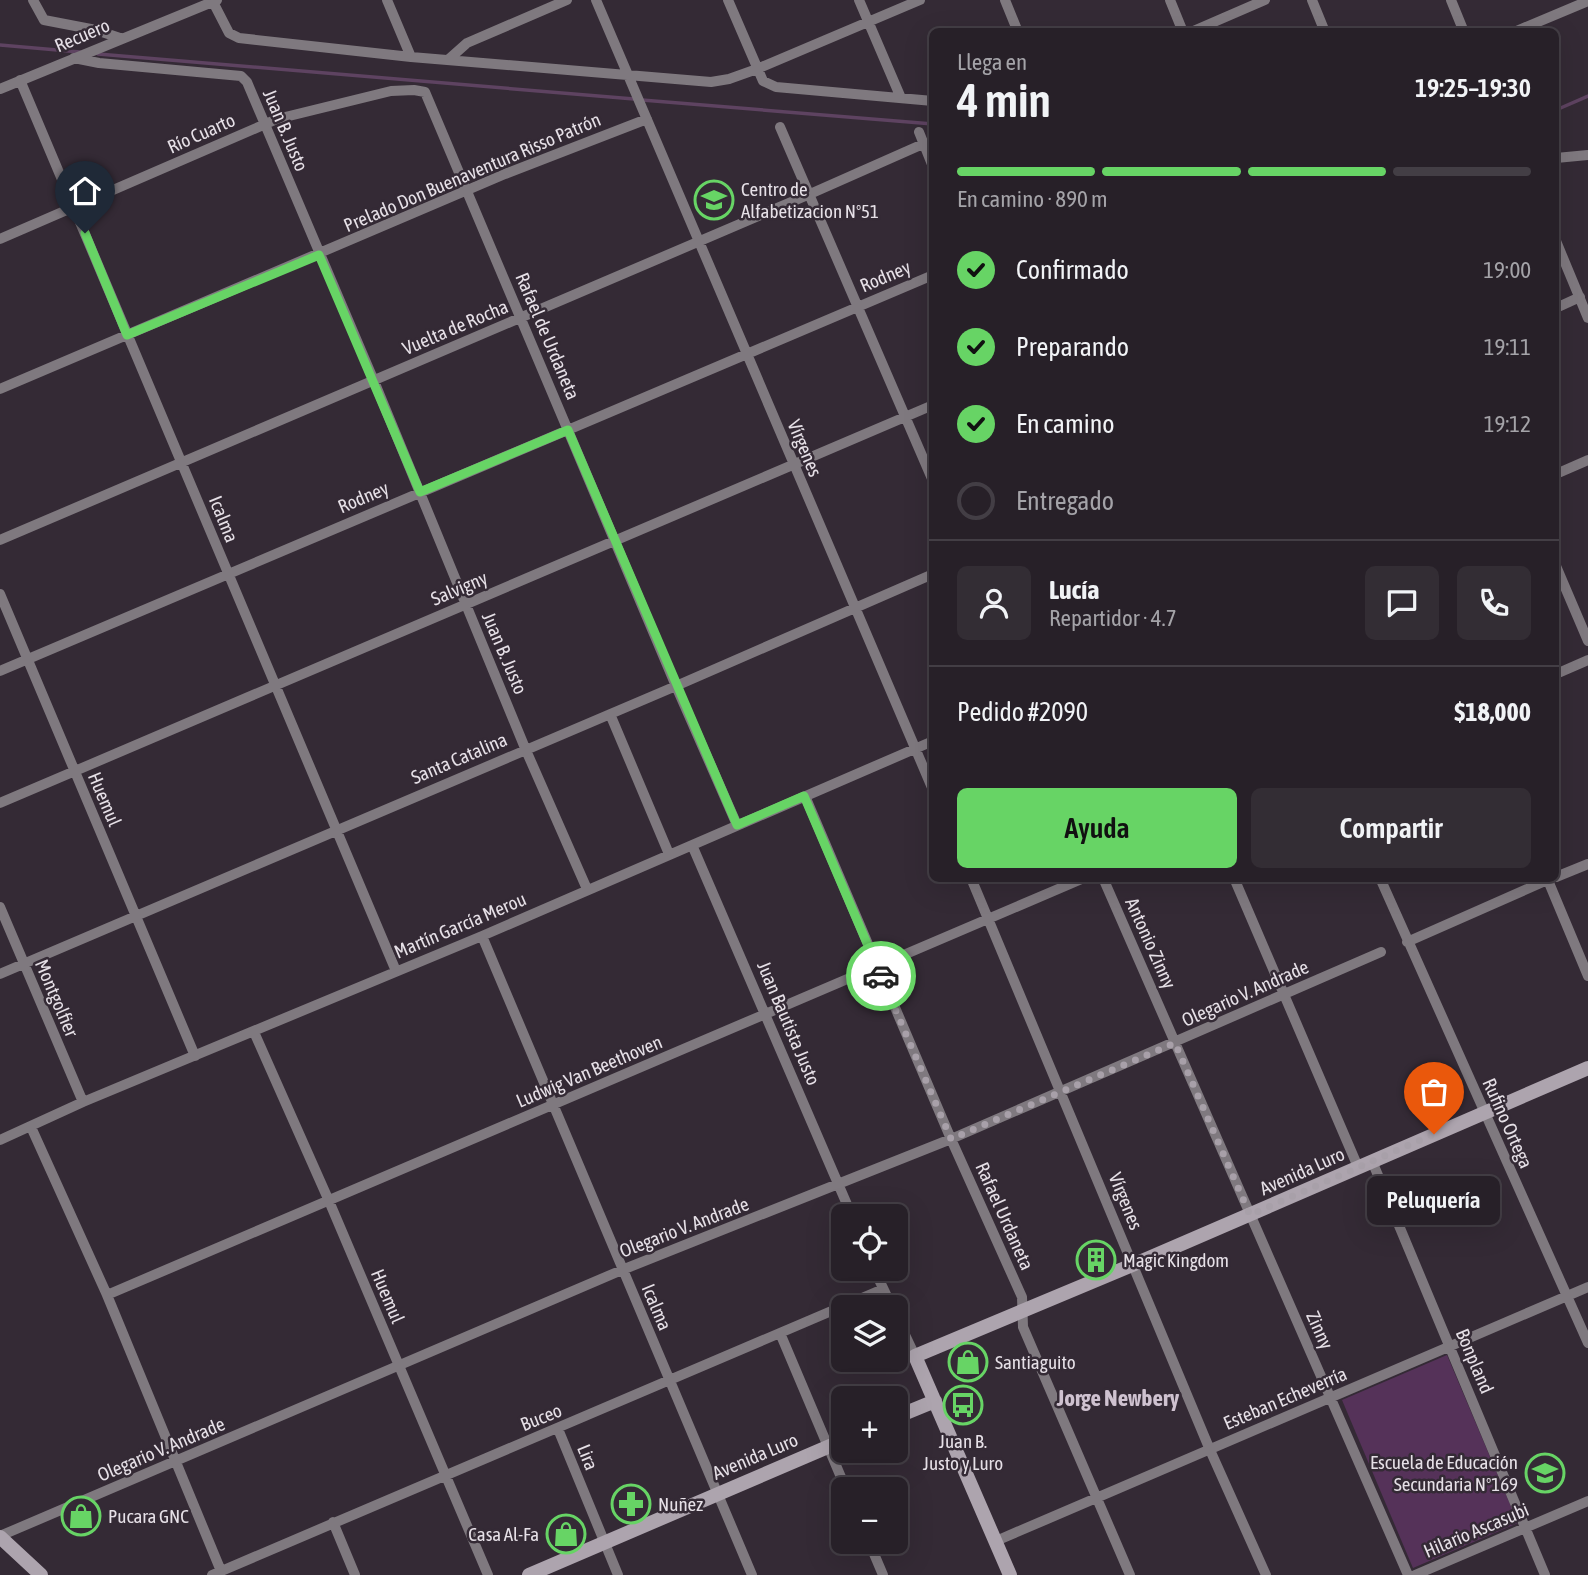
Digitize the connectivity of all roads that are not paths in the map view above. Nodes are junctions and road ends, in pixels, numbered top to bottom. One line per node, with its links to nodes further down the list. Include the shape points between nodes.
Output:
1 (33, 0): 22 (street, via 44,20)
2 (387, 0): 23 (street)
3 (567, 0): 25 (street, via 467,43)
4 (596, 0): 27 (street)
5 (728, 0): 26 (street)
6 (859, 0): 15 (street)
7 (920, 0): 15 (street)
8 (1005, 0): 16 (street)
9 (1170, 0): 17 (street)
10 (1265, 0): 18 (street)
11 (1312, 0): 19 (street)
12 (1451, 0): 20 (street)
13 (214, 1): 22 (street, Recuero); 23 (street, via 229,33 239,38)
14 (1588, 1): 21 (street)
15 (868, 22): 26 (street); 31 (street)
16 (1016, 28)
17 (1181, 28)
18 (1200, 28)
19 (1323, 28)
20 (1462, 28)
21 (1524, 28)
22 (120, 38): 24 (street, Recuero)
23 (411, 57): 25 (street)
24 (74, 58): 28 (street, Recuero); 34 (street, Juan B. Justo, via 240,76 247,82)
25 (449, 59): 27 (street)
26 (757, 69): 27 (street, via 711,82); 31 (street, via 764,81 776,88)
27 (629, 75): 33 (street, Vírgenes)
28 (20, 80): 29 (street, Recuero); 43 (street, Icalma)
29 (0, 89)
30 (425, 92): 34 (street, Río Cuarto, via 391,91); 41 (street, Rafael de Urdaneta)
31 (901, 98): 32 (street)
32 (929, 101)
33 (648, 119): 41 (street, Prelado Don Buenaventura Risso Patrón); 45 (street, Vírgenes)
34 (264, 125): 43 (street, Río Cuarto); 47 (street, Juan B. Justo)
35 (780, 127): 42 (street)
36 (919, 132): 37 (street)
37 (923, 144): 39 (street); 42 (street, Vuelta de Rocha)
38 (1588, 155): 40 (street)
39 (929, 158)
40 (1559, 158)
41 (467, 191): 47 (street, Prelado Don Buenaventura Risso Patrón); 52 (street, Rafael de Urdaneta)
42 (810, 194): 45 (street, Vuelta de Rocha); 50 (street)
43 (74, 208): 44 (street, Río Cuarto); 54 (street, Icalma)
44 (0, 239)
45 (698, 242): 52 (street, Vuelta de Rocha); 55 (street, Vírgenes)
46 (1559, 248): 49 (street)
47 (319, 255): 54 (street, Prelado Don Buenaventura Risso Patrón); 56 (street, Juan B. Justo)
48 (929, 277): 50 (street, Rodney)
49 (1580, 297): 51 (street); 53 (street)
50 (859, 306): 55 (street, Rodney); 59 (street)
51 (1559, 307)
52 (522, 317): 56 (street, Vuelta de Rocha); 60 (street, Rafael de Urdaneta)
53 (1588, 318)
54 (127, 335): 57 (street, Prelado Don Buenaventura Risso Patrón); 62 (street, Icalma)
55 (745, 354): 60 (street, Rodney); 63 (street, Vírgenes)
56 (374, 381): 62 (street, Vuelta de Rocha); 66 (street, Juan B. Justo)
57 (0, 389)
58 (929, 407): 59 (street, Salvigny)
59 (905, 417): 63 (street, Salvigny); 64 (street)
60 (568, 430): 66 (street, Rodney); 68 (street, Rafael de Urdaneta)
61 (1588, 460): 65 (street)
62 (182, 462): 67 (street, Vuelta de Rocha); 70 (street, Icalma)
63 (794, 465): 68 (street, Salvigny); 74 (street, Vírgenes)
64 (929, 472)
65 (1559, 473)
66 (420, 492): 70 (street, Rodney); 73 (street, Juan B. Justo)
67 (0, 540)
68 (616, 541): 73 (street, Salvigny); 81 (street, Rafael de Urdaneta)
69 (1559, 573): 75 (street)
70 (228, 574): 76 (street, Rodney); 80 (street, Icalma)
71 (929, 576): 74 (street, Santa Catalina)
72 (0, 594): 76 (street, Huemul)
73 (465, 604): 80 (street, Salvigny); 84 (street, Juan B. Justo)
74 (855, 607): 81 (street, Santa Catalina); 85 (street, Vírgenes)
75 (1588, 641)
76 (27, 659): 78 (street, Rodney); 86 (street, Huemul)
77 (1588, 660): 79 (street)
78 (0, 671)
79 (1559, 673)
80 (275, 686): 86 (street, Salvigny); 91 (street, Icalma)
81 (676, 686): 82 (street, Santa Catalina); 90 (street, Rafael de Urdaneta)
82 (610, 714): 84 (street, Santa Catalina); 93 (street)
83 (929, 743): 85 (street, Martín García Merou)
84 (525, 748): 91 (street, Santa Catalina); 103 (street, Juan B. Justo)
85 (915, 749): 87 (street, Vírgenes); 88 (street, Martín García Merou)
86 (74, 770): 89 (street, Salvigny); 105 (street, Huemul)
87 (929, 781)
88 (804, 796): 90 (street, Martín García Merou); 111 (street, Rafael Urdaneta)
89 (0, 803)
90 (737, 825): 92 (street, Martín García Merou)
91 (336, 830): 105 (street, Santa Catalina); 112 (street, Icalma)
92 (692, 845): 93 (street, Martín García Merou); 116 (street, Juan Bautista Justo)
93 (669, 855): 103 (street, Martín García Merou)
94 (1588, 864): 95 (street)
95 (1559, 875)
96 (973, 882): 106 (street, Vírgenes)
97 (1075, 882): 106 (street, Ludwig Van Beethoven)
98 (1105, 882): 118 (street, Antonio Zinny)
99 (1236, 882): 115 (street, Bonpland)
100 (1382, 882): 108 (street, Rufino Ortega)
101 (1542, 882): 108 (street)
102 (1553, 882): 114 (street)
103 (587, 889): 107 (street, Martín García Merou)
104 (0, 907): 110 (street, Montgolfier)
105 (136, 915): 110 (street, Santa Catalina); 119 (street, Huemul)
106 (988, 919): 111 (street, Ludwig Van Beethoven); 121 (street, Vírgenes)
107 (482, 936): 112 (street, Martín García Merou); 123 (street, Icalma)
108 (1407, 942): 124 (street, Rufino Ortega)
109 (1381, 952): 115 (street, Olegario V. Andrade)
110 (24, 964): 113 (street, Santa Catalina); 122 (street, Montgolfier)
111 (877, 966): 116 (street, Ludwig Van Beethoven); 126 (street, Rafael Urdaneta)
112 (396, 971): 117 (street, Martín García Merou)
113 (0, 974)
114 (1588, 976)
115 (1284, 994): 118 (street, Olegario V. Andrade); 128 (street, Bonpland)
116 (764, 1015): 123 (street, Ludwig Van Beethoven); 129 (street, Juan Bautista Justo)
117 (254, 1032): 119 (street, Martín García Merou); 130 (street, Huemul)
118 (1175, 1043): 121 (street, Olegario V. Andrade); 132 (street, Antonio Zinny)
119 (195, 1056): 122 (street, Martín García Merou)
120 (1588, 1068): 124 (street, Avenida Luro)
121 (1062, 1092): 126 (street, Olegario V. Andrade); 133 (street, Vírgenes)
122 (83, 1102): 125 (street, Martín García Merou)
123 (553, 1106): 130 (street, Ludwig Van Beethoven); 134 (street, Icalma)
124 (1484, 1113): 128 (street, Avenida Luro); 140 (street, Rufino Ortega)
125 (31, 1127): 127 (street, Martín García Merou); 138 (street)
126 (951, 1139): 129 (street, Olegario V. Andrade); 141 (street, Rafael Urdaneta, via 1022,1297)
127 (0, 1140)
128 (1365, 1164): 132 (street, Avenida Luro); 145 (street, Bonpland)
129 (839, 1186): 131 (street, Juan Bautista Justo); 134 (street, Olegario V. Andrade)
130 (329, 1201): 138 (street, Ludwig Van Beethoven); 147 (street, Huemul)
131 (847, 1204)
132 (1250, 1215): 133 (street, Avenida Luro); 149 (street, Zinny)
133 (1133, 1265): 141 (street, Avenida Luro); 155 (street, Vírgenes)
134 (622, 1270): 147 (street, Olegario V. Andrade); 148 (street, Icalma)
135 (879, 1281): 137 (street)
136 (1588, 1287): 140 (street, Esteban Echeverría)
137 (883, 1289): 139 (street); 142 (street, Buceo)
138 (107, 1295): 156 (street)
139 (886, 1295)
140 (1567, 1296): 144 (street, Rufino Ortega); 145 (street, Esteban Echeverría)
141 (1022, 1312): 146 (street, Avenida Luro); 160 (street, Rafael Urdaneta, via 1023,1327)
142 (780, 1333): 148 (street, Buceo); 154 (street)
143 (908, 1341): 146 (street)
144 (1588, 1343)
145 (1450, 1347): 149 (street, Esteban Echeverría); 163 (street, Bonpland)
146 (915, 1356): 150 (street)
147 (398, 1364): 156 (street, Olegario V. Andrade); 157 (street, Huemul)
148 (670, 1380): 152 (street, Buceo); 159 (street, Icalma)
149 (1331, 1397): 155 (street, Esteban Echeverría); 179 (street, Zinny)
150 (934, 1401): 151 (street); 165 (street)
151 (908, 1412)
152 (558, 1429): 157 (street, Buceo); 166 (street, Lira)
153 (831, 1445): 154 (street, Avenida Luro)
154 (827, 1447): 158 (street); 159 (street, Avenida Luro)
155 (1210, 1450): 160 (street, Esteban Echeverría); 178 (street, Vírgenes)
156 (175, 1463): 164 (street, Olegario V. Andrade); 168 (street)
157 (445, 1474): 162 (street, Buceo); 171 (street, Huemul)
158 (841, 1477)
159 (717, 1494): 166 (street, Avenida Luro); 174 (street, Icalma)
160 (1098, 1498): 165 (street, Esteban Echeverría); 177 (street, Rafael Urdaneta)
161 (1588, 1501): 163 (street, Hilario Ascasubi)
162 (333, 1522): 168 (street, Buceo); 170 (street)
163 (1526, 1528): 180 (street, Hilario Ascasubi); 181 (street, Bonpland)
164 (0, 1536): 169 (street)
165 (996, 1541): 176 (street)
166 (604, 1543): 172 (street, Avenida Luro); 173 (street, Lira)
167 (874, 1554): 175 (street)
168 (217, 1573)
169 (41, 1575)
170 (355, 1575)
171 (488, 1575)
172 (528, 1575)
173 (618, 1575)
174 (752, 1575)
175 (883, 1575)
176 (1010, 1575)
177 (1130, 1575)
178 (1266, 1575)
179 (1408, 1575)
180 (1415, 1575)
181 (1545, 1575)

